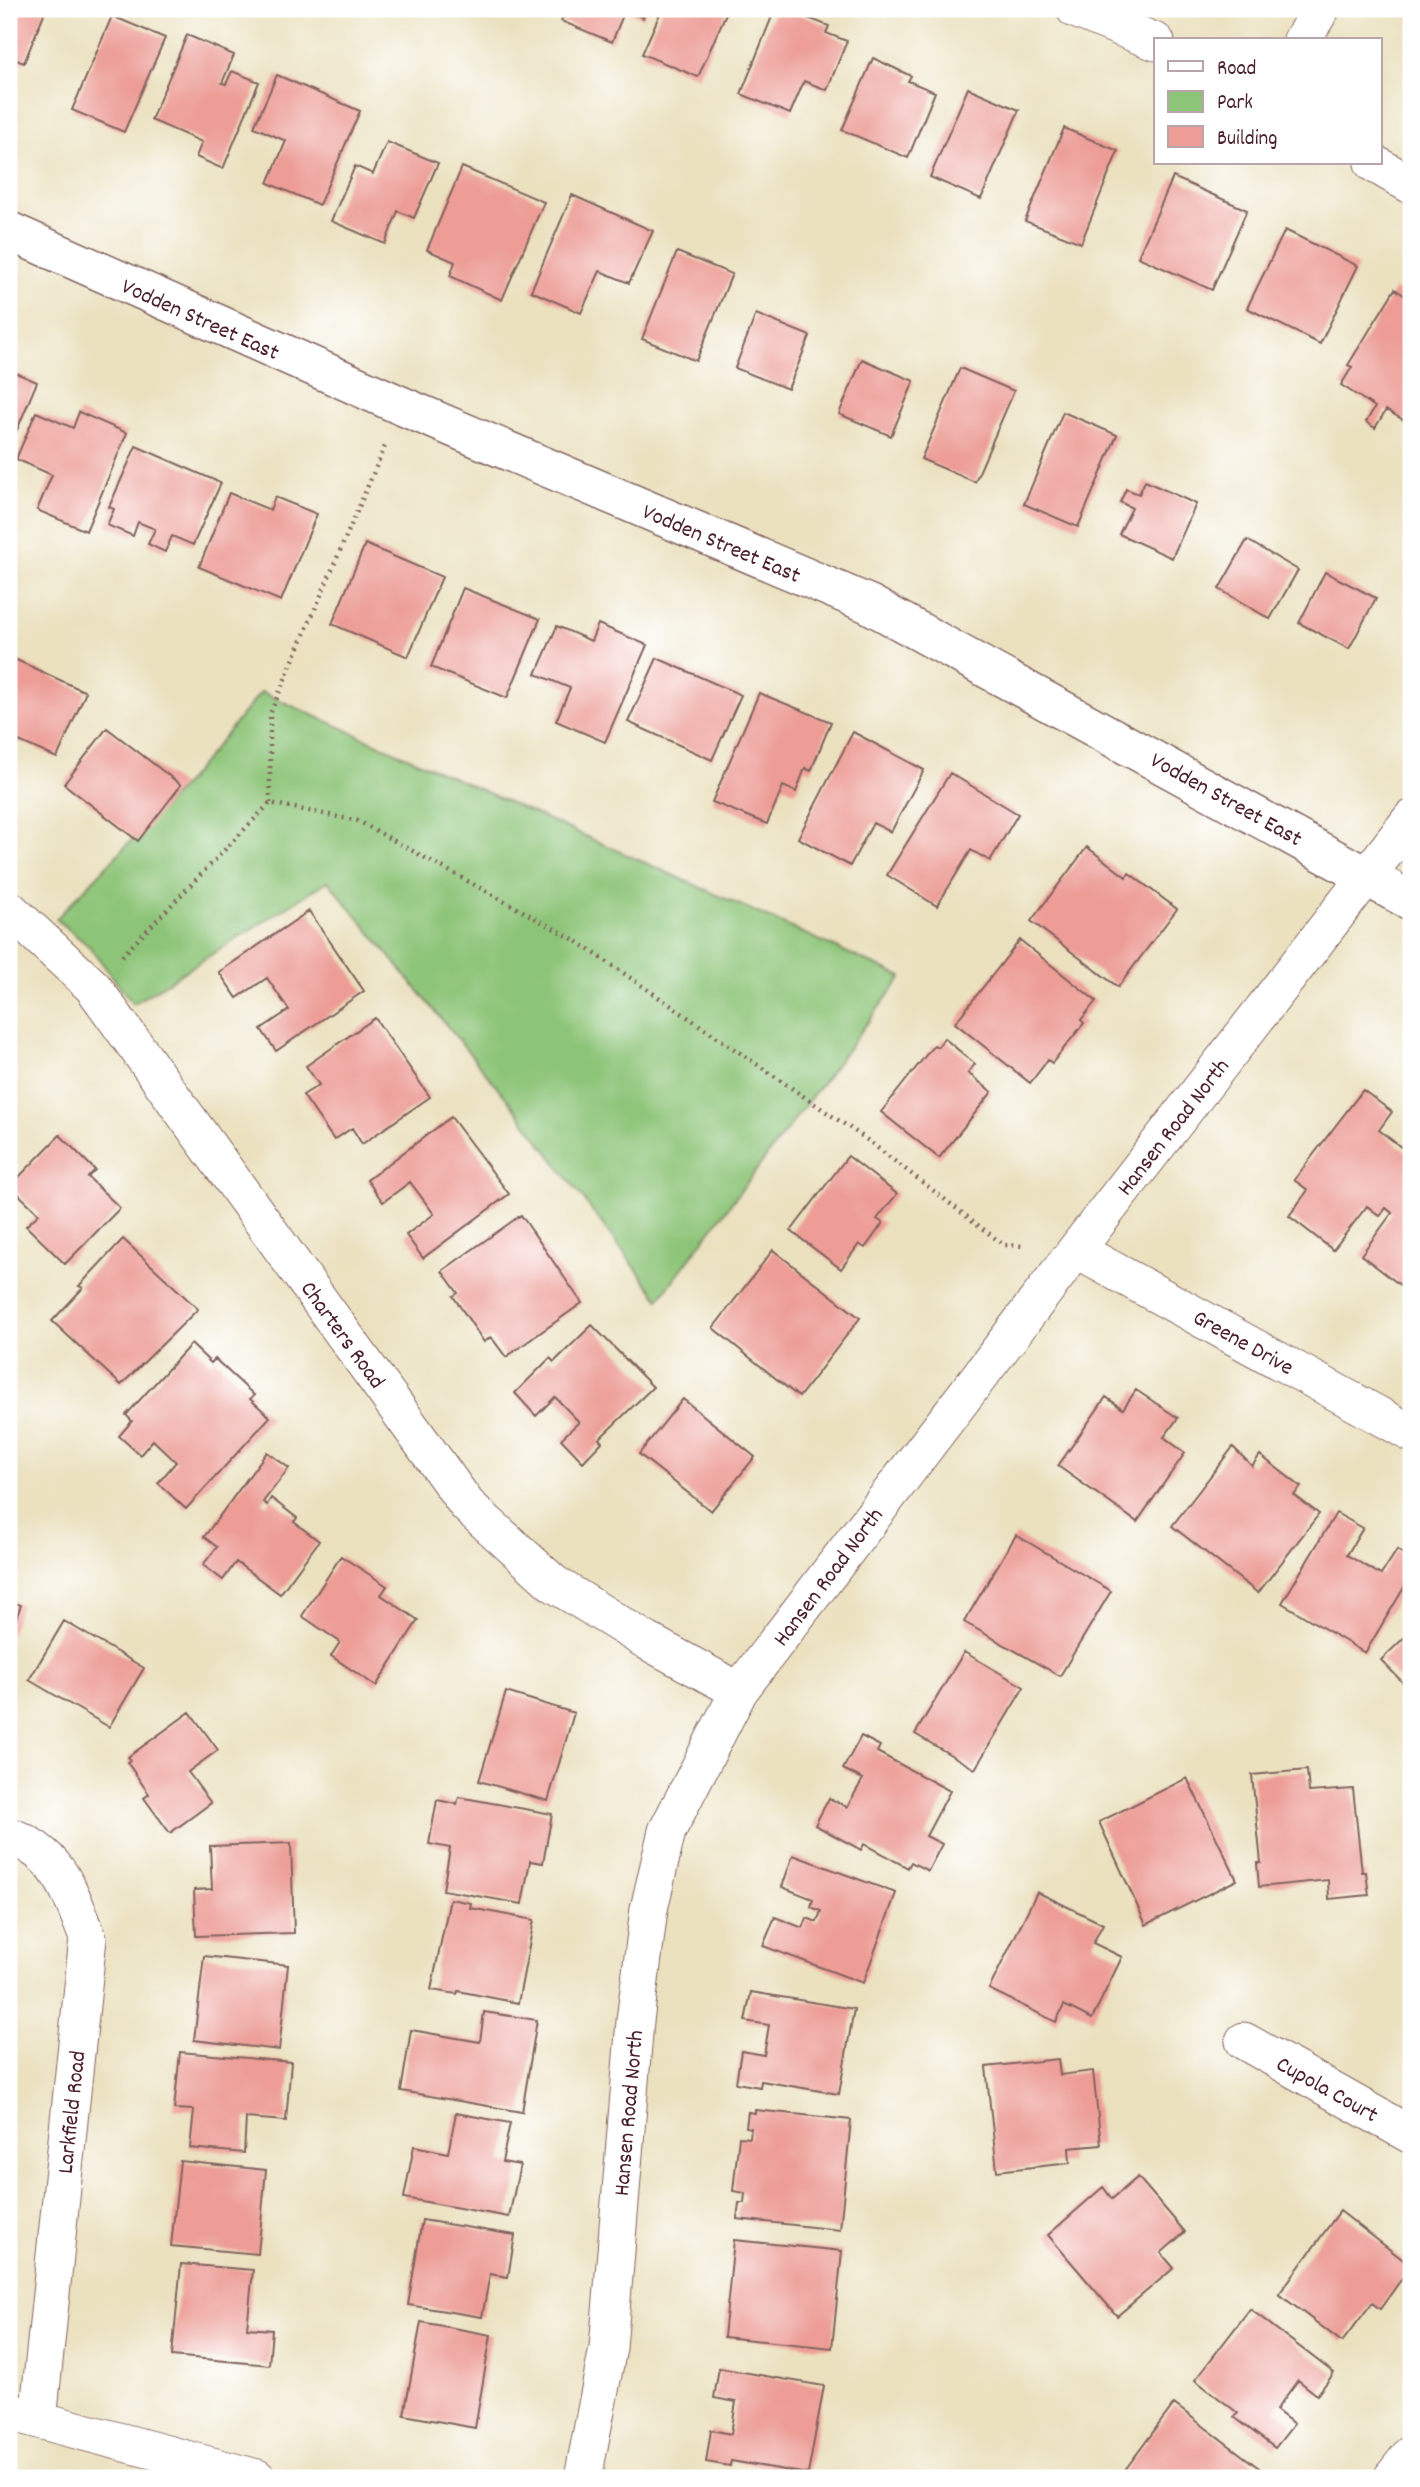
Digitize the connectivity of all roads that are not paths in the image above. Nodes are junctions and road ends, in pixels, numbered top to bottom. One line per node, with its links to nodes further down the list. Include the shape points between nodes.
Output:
1 (1074, 9): 4 (street)
2 (1321, 9): 3 (street)
3 (1303, 38)
4 (1154, 41)
5 (1375, 164): 6 (street)
6 (1411, 184)
7 (9, 231): 9 (street, Vodden Street East, via 402,406 869,604)
8 (1411, 819): 9 (street, Hansen Road North)
9 (1367, 876): 10 (street, Vodden Street East); 12 (street, Hansen Road North)
10 (1411, 901)
11 (16, 928): 14 (street, Charters Road, via 93,987 467,1505 553,1583)
12 (1076, 1250): 13 (street, Greene Drive); 14 (street, Hansen Road North)
13 (1411, 1433)
14 (739, 1691): 21 (street, Hansen Road North, via 667,1831 649,1909 635,2021 608,2348)
15 (9, 1836): 18 (street, Larkfield Road, via 51,1860 67,1885 88,1938)
16 (1244, 2041): 17 (street, Cupola Court)
17 (1411, 2135)
18 (23, 2415): 20 (street)
19 (1411, 2454): 22 (street)
20 (257, 2478)
21 (583, 2478)
22 (1392, 2478)

